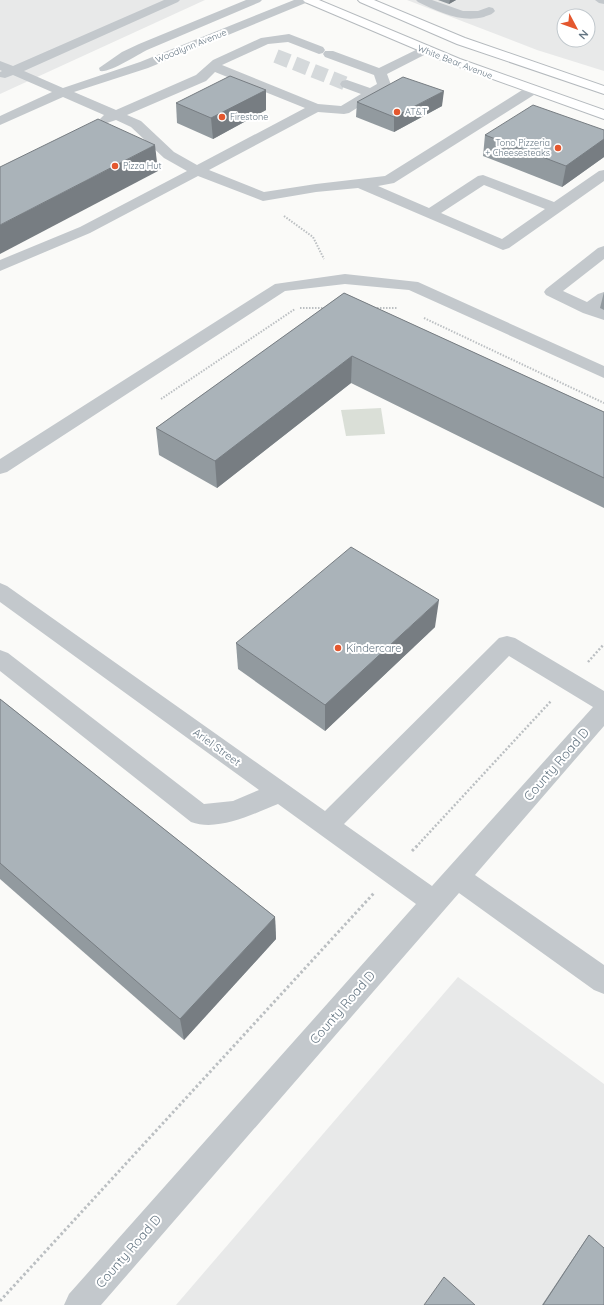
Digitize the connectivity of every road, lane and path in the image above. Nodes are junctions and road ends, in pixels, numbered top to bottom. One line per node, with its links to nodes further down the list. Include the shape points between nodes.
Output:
1 (174, 0): 12 (street)
2 (256, 0): 15 (street, Woodlynn Avenue, via 126,55)
3 (304, 0): 15 (street, Woodlynn Avenue, via 144,65)
4 (309, 0): 9 (main road, White Bear Avenue)
5 (364, 0): 18 (main road, via 461,41)
6 (422, 0): 7 (street, via 463,16 479,15)
7 (489, 11)
8 (252, 47): 10 (street); 11 (street); 13 (street, via 265,41 289,38)
9 (424, 50): 13 (street); 17 (main road, White Bear Avenue)
10 (270, 54)
11 (213, 66): 16 (street, via 201,78); 22 (street)
12 (4, 71): 19 (street)
13 (380, 73): 20 (street, via 384,85)
14 (347, 84): 20 (street)
15 (77, 86): 19 (street, Woodlynn Avenue)
16 (175, 89): 21 (street); 23 (street)
17 (532, 90): 24 (main road, White Bear Avenue); 29 (street, via 389,180)
18 (604, 90)
19 (62, 92): 23 (street); 25 (street, Woodlynn Avenue)
20 (371, 93): 22 (street, via 344,110)
21 (194, 98)
22 (316, 108): 27 (street)
23 (116, 115): 26 (street); 27 (street, via 136,124 169,154)
24 (604, 115)
25 (0, 121)
26 (95, 125)
27 (198, 171): 30 (street); 34 (street, via 85,230)
28 (604, 174): 31 (street)
29 (362, 183): 30 (street); 32 (street)
30 (263, 197): 35 (path, via 266,203 313,236)
31 (556, 208): 32 (street, via 484,180); 32 (street, via 503,245)
32 (430, 214)
33 (604, 252): 40 (street, via 552,292)
34 (0, 266)
35 (333, 280): 43 (street, via 412,285); 46 (street, via 281,287)
36 (604, 297): 40 (street)
37 (325, 308): 44 (path, via 294,308)
38 (372, 308): 39 (path)
39 (403, 308)
40 (589, 309): 42 (street)
41 (417, 315): 45 (path)
42 (604, 315)
43 (604, 374)
44 (161, 399)
45 (604, 403)
46 (0, 468)
47 (2, 595): 52 (street, Ariel Street)
48 (604, 644): 50 (path)
49 (0, 659): 52 (street, via 200,815 234,811)
50 (569, 682): 51 (street); 53 (street, via 507,644); 54 (path)
51 (601, 715): 55 (street, County Road D)
52 (281, 792): 53 (street, Ariel Street)
53 (326, 825): 54 (street, Ariel Street)
54 (392, 872): 56 (street, Ariel Street); 58 (path)
55 (457, 877): 56 (street, County Road D); 57 (street)
56 (435, 903): 59 (street, County Road D)
57 (604, 981)
58 (0, 1301)
59 (80, 1305)

